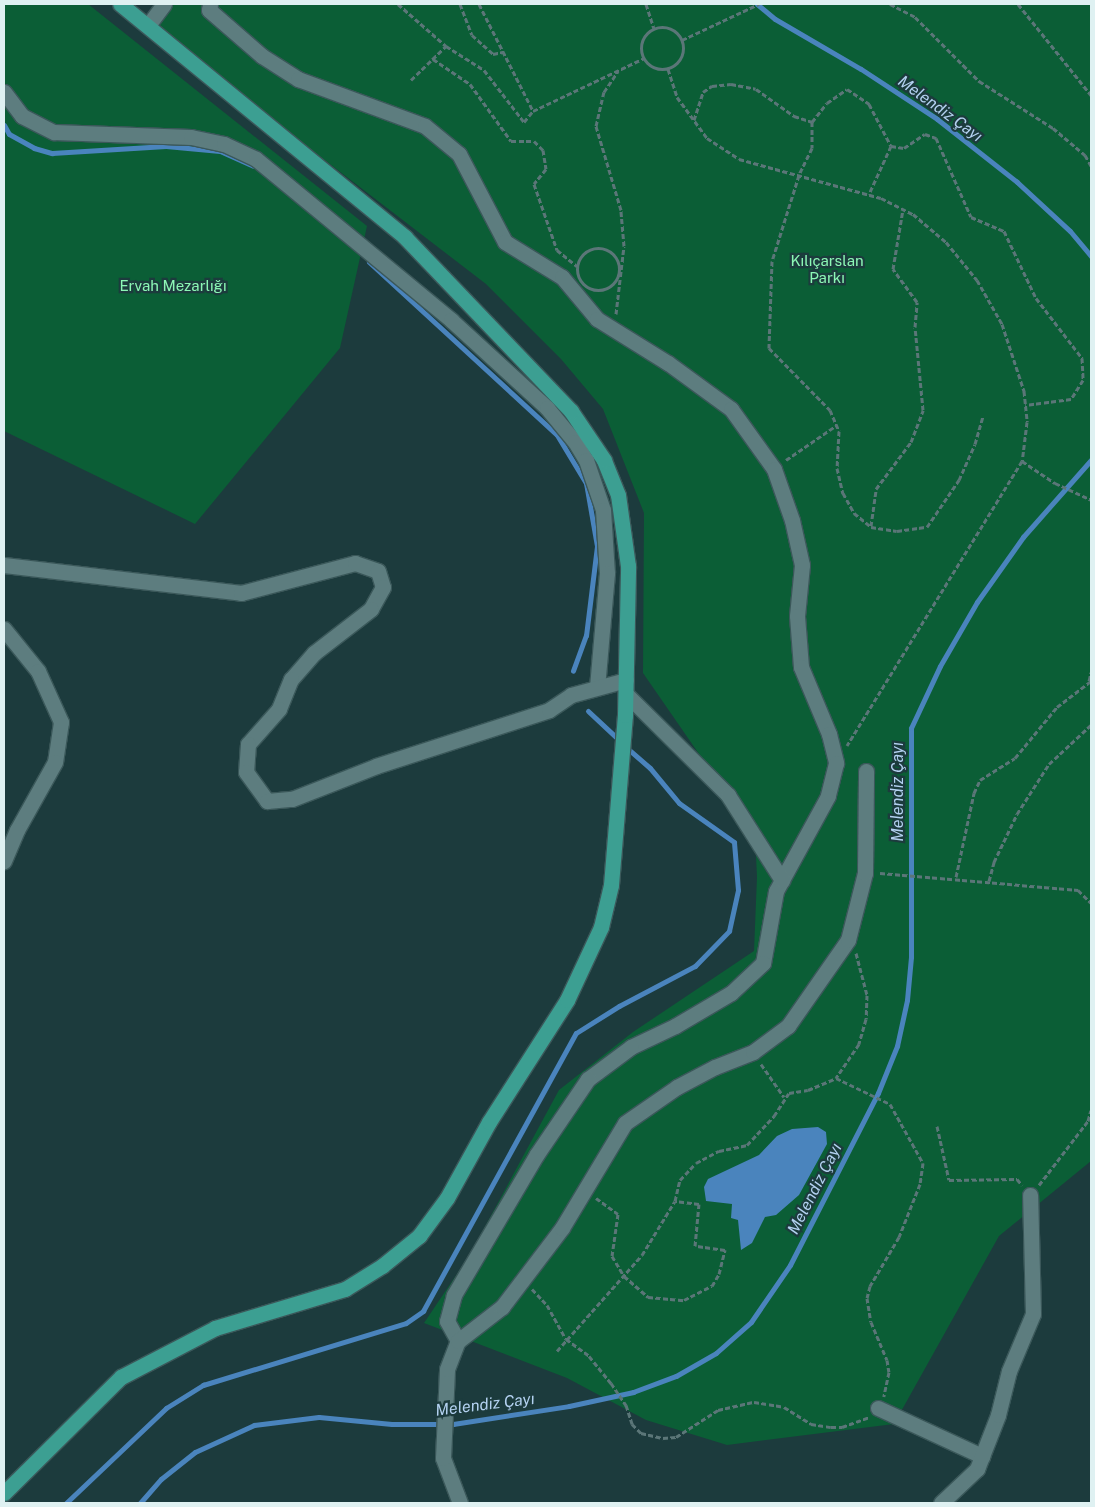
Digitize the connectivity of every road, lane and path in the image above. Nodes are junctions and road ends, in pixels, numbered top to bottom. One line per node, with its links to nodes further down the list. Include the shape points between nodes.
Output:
1 (120, 4): 11 (main road)
2 (164, 4): 11 (street)
3 (210, 4): 33 (street, via 208,10 256,51 298,78 425,126 459,154 505,242 562,277 597,319)
4 (398, 4): 14 (path)
5 (460, 4): 15 (path, via 472,35 493,54)
6 (479, 4): 15 (path)
7 (646, 4): 12 (path)
8 (759, 4): 13 (path)
9 (890, 4): 27 (path, via 915,17 979,81 1053,128 1085,154)
10 (1018, 4): 22 (path)
11 (149, 24): 46 (main road, via 405,237 571,412 604,460 618,495 628,566)
12 (654, 29): 13 (path, via 673,30); 17 (path, via 644,38)
13 (682, 40): 18 (path, via 683,54)
14 (446, 46): 16 (path); 23 (path, via 484,70 524,122)
15 (504, 52): 23 (path)
16 (433, 58): 20 (path); 31 (path, via 470,84 511,141 534,141 543,150 546,169 534,184 557,250)
17 (644, 58): 18 (path, via 654,68); 19 (path)
18 (668, 69): 24 (path, via 677,97)
19 (618, 70): 23 (path); 32 (path, via 604,92 596,126 622,210 624,246)
20 (411, 80)
21 (4, 92): 45 (street, via 22,116 54,132 191,137 224,144 256,158 451,320 547,408 586,460 603,510 607,573)
22 (1091, 95)
23 (533, 111)
24 (694, 120): 25 (path, via 703,92 712,86 731,84 756,89 794,116); 28 (path, via 707,138 739,159)
25 (812, 122): 26 (path, via 827,103 847,89 869,104); 28 (path, via 812,148)
26 (891, 146): 29 (path); 34 (path, via 904,148 925,134 936,138 971,217 1004,231 1036,298 1082,358 1083,380 1071,399)
27 (1091, 166)
28 (799, 175): 29 (path); 36 (path, via 772,261 768,348 830,410)
29 (869, 194): 30 (path)
30 (903, 209): 34 (path, via 946,242 977,280 1002,324); 40 (path, via 893,269 917,302 923,410 911,442 876,489)
31 (576, 266): 32 (path, via 583,253 596,247 610,251); 32 (path, via 579,280 596,290 609,287)
32 (619, 270): 33 (path, via 620,300)
33 (612, 328): 38 (street, via 668,363 731,409)
34 (1025, 405): 37 (path)
35 (983, 416): 40 (path, via 976,444 960,480 927,527 897,530)
36 (837, 425): 38 (path); 40 (path, via 837,468 843,493 854,513)
37 (1022, 461): 39 (path, via 1055,483); 48 (path)
38 (774, 469): 48 (street, via 792,520 802,565 797,616 801,667 829,734)
39 (1090, 500)
40 (871, 527)
41 (4, 565): 45 (street, via 241,593 356,563 378,570 383,587 371,609 314,653 291,679 279,709 248,744 246,772 267,801 292,799 376,766 549,710 571,695)
42 (4, 629): 50 (street, via 38,671 61,722 55,762 17,830)
43 (1091, 672): 44 (path)
44 (1090, 681): 52 (path, via 1057,707 1015,758 980,780 974,793)
45 (597, 687): 46 (street)
46 (626, 687): 53 (street, via 728,795); 72 (main road, via 610,885 601,928 567,1000 489,1122 447,1198 420,1236 382,1266 345,1288 214,1328 121,1377)
47 (1091, 725): 54 (path, via 1049,764 1016,814)
48 (836, 763): 53 (street, via 828,796)
49 (866, 771): 56 (street, via 865,873)
50 (4, 861)
51 (877, 873): 52 (path)
52 (956, 877): 54 (path)
53 (782, 880): 68 (street, via 776,891 763,963 731,993 631,1047 588,1079 536,1154 454,1295 447,1321)
54 (989, 881): 55 (path, via 1078,890)
55 (1091, 903)
56 (844, 944): 57 (street, via 788,1026); 58 (path, via 855,950 863,972 866,1019 860,1044)
57 (753, 1052): 59 (path); 62 (street, via 677,1087 625,1123)
58 (836, 1078): 59 (path); 70 (path, via 890,1104 923,1163 920,1184 902,1230 870,1286 867,1298 871,1322 883,1345 889,1372 887,1390)
59 (784, 1097): 64 (path, via 774,1116 747,1145 719,1151 696,1163 680,1180)
60 (1091, 1110): 63 (path, via 1088,1121)
61 (937, 1126): 63 (path, via 948,1180 1017,1179)
62 (585, 1191): 65 (path, via 618,1214 612,1256); 66 (street)
63 (1030, 1195): 71 (street, via 1033,1314 1009,1371 998,1415)
64 (675, 1201): 65 (path, via 642,1255); 65 (path, via 699,1204 695,1246 725,1250 720,1274 712,1286 684,1300 665,1300 648,1296)
65 (624, 1276): 67 (path)
66 (523, 1280): 67 (path, via 547,1305); 68 (street, via 502,1307)
67 (566, 1339): 69 (path); 70 (path, via 589,1356 611,1383 626,1406 632,1424 642,1433 663,1438 676,1437 718,1410 754,1402 784,1407 810,1424 831,1427 859,1422)
68 (458, 1341): 73 (street, via 447,1369 443,1458)
69 (556, 1351)
70 (878, 1408): 71 (street)
71 (982, 1456): 74 (street, via 977,1469)
72 (4, 1493)
73 (460, 1503)
74 (941, 1503)

